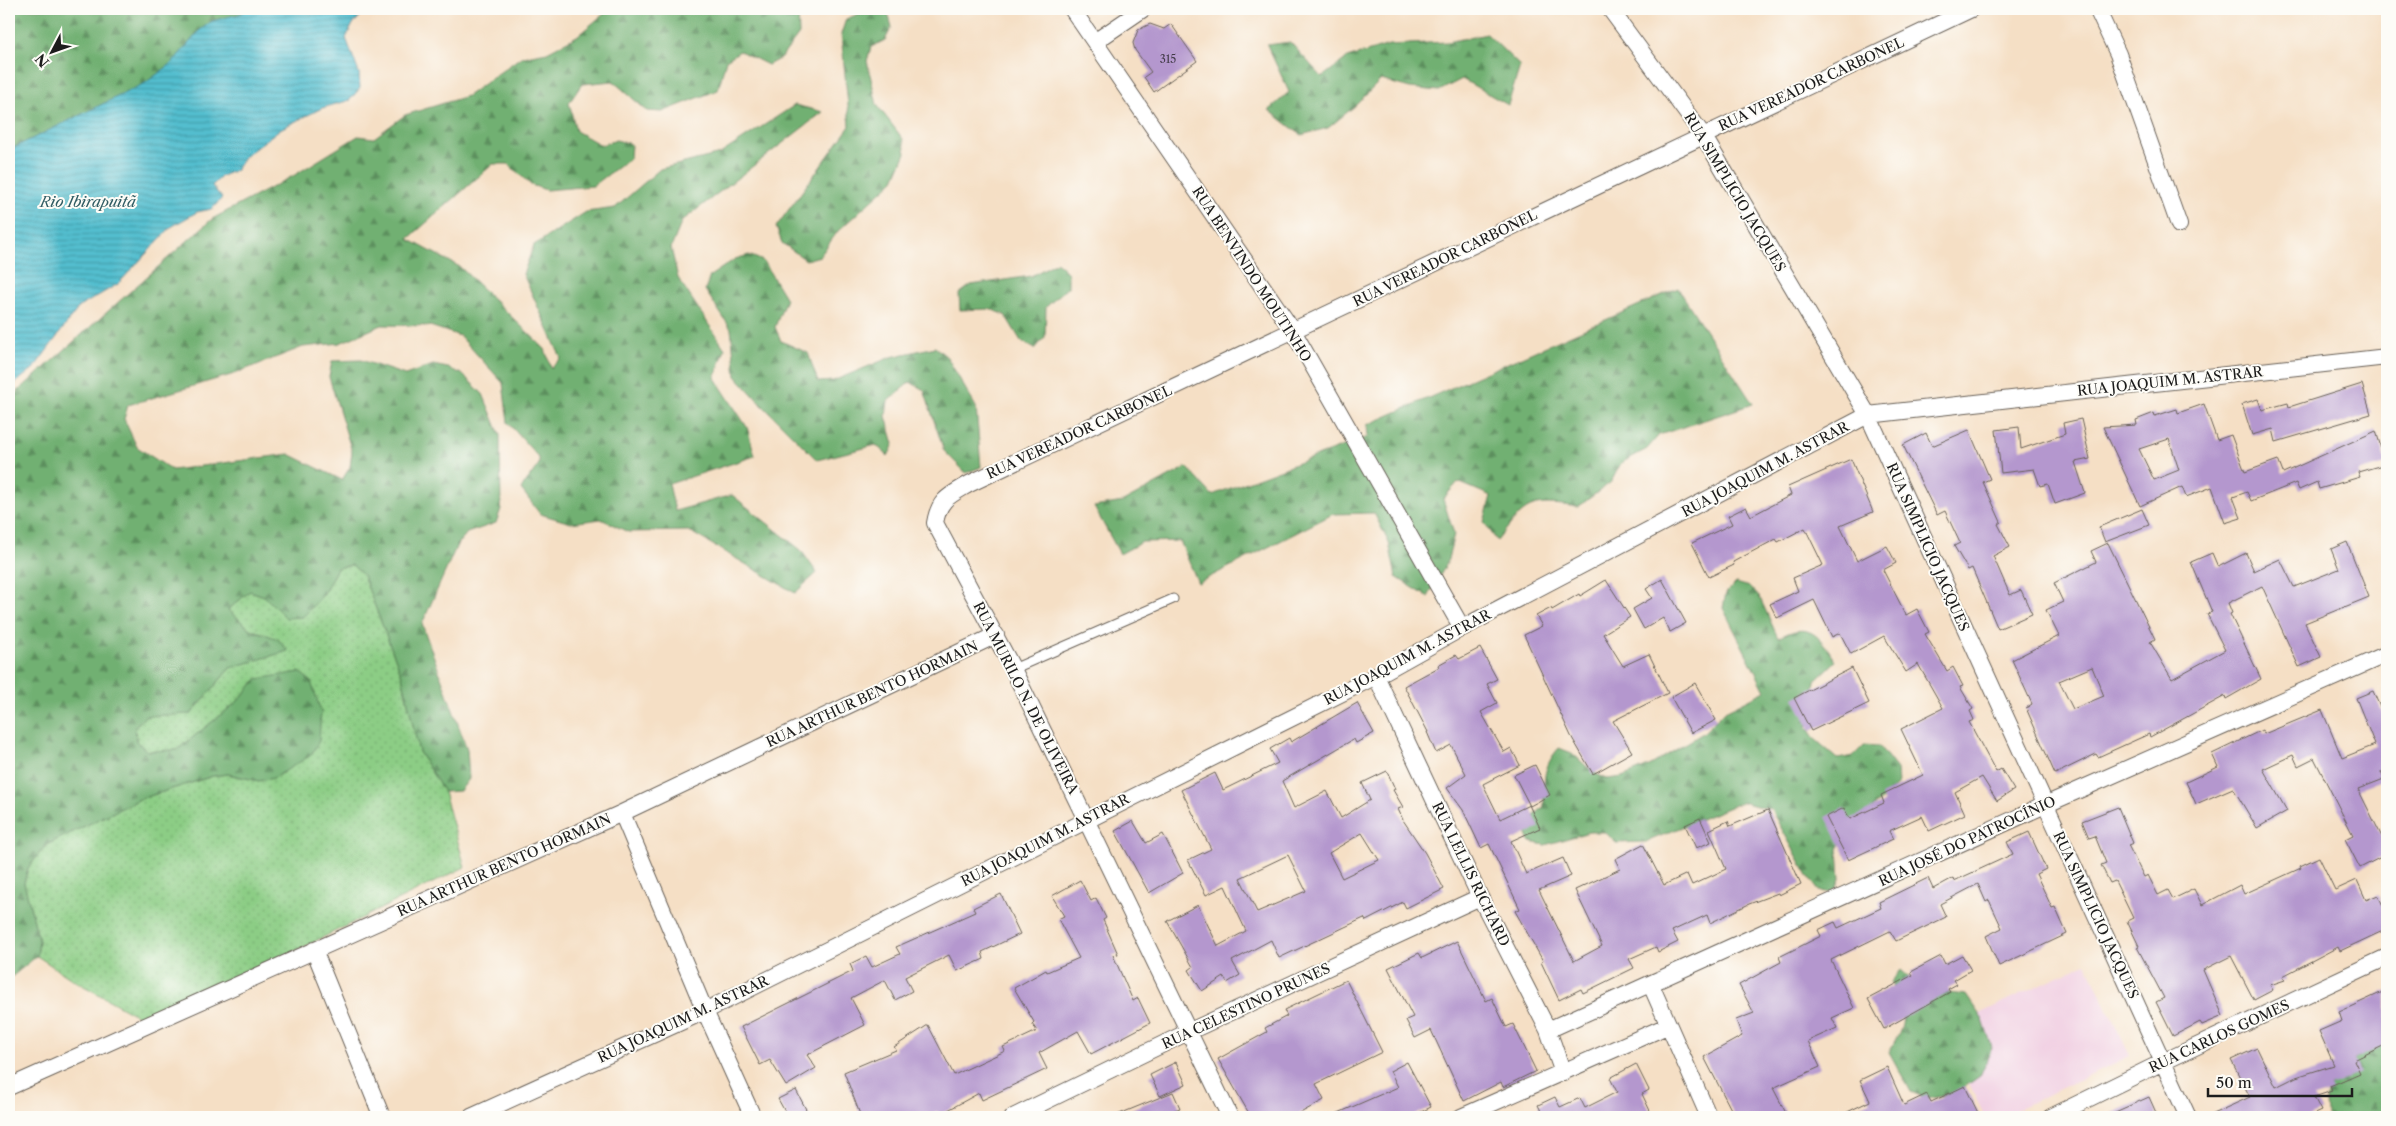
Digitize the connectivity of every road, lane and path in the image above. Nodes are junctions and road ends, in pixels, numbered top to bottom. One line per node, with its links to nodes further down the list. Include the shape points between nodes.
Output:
1 (1072, 9): 7 (street, RUA BENVINDO MOUTINHO)
2 (1143, 9): 7 (street)
3 (1610, 9): 8 (street, RUA SIMPLICIO JACQUES)
4 (1971, 9): 6 (street, RUA VEREADOR CARBONEL)
5 (2097, 9): 9 (street, via 2118,54)
6 (1938, 15): 8 (street, RUA VEREADOR CARBONEL)
7 (1096, 41): 10 (street, RUA BENVINDO MOUTINHO)
8 (1703, 135): 10 (street, RUA VEREADOR CARBONEL); 12 (street, RUA SIMPLICIO JACQUES)
9 (2179, 225)
10 (1293, 332): 13 (street, RUA VEREADOR CARBONEL, via 969,484 945,498 937,510); 15 (street, RUA BENVINDO MOUTINHO)
11 (2387, 357): 12 (street, RUA JOAQUIM M. ASTRAR)
12 (1868, 415): 15 (street, RUA JOAQUIM M. ASTRAR); 20 (street, RUA SIMPLICIO JACQUES)
13 (935, 523): 16 (street, RUA MURILO N. DE OLIVEIRA)
14 (1173, 599): 18 (lane)
15 (1462, 628): 19 (street, RUA JOAQUIM M. ASTRAR)
16 (996, 635): 18 (street, RUA MURILO N. DE OLIVEIRA); 21 (street, RUA ARTHUR BENTO HORMAIN)
17 (2387, 654): 20 (street, RUA JOSÉ DO PATROCÍNIO)
18 (1013, 669): 22 (street, RUA MURILO N. DE OLIVEIRA)
19 (1376, 676): 22 (street, RUA JOAQUIM M. ASTRAR); 23 (street, RUA LELLIS RICHARD)
20 (2045, 805): 26 (street, RUA JOSÉ DO PATROCÍNIO); 31 (street, RUA SIMPLICIO JACQUES)
21 (622, 813): 24 (street, RUA ARTHUR BENTO HORMAIN); 27 (street)
22 (1086, 818): 27 (street, RUA JOAQUIM M. ASTRAR); 30 (street, RUA MURILO N. DE OLIVEIRA)
23 (1480, 897): 29 (street, RUA LELLIS RICHARD); 30 (street, RUA CELESTINO PRUNES)
24 (314, 950): 33 (street, RUA ARTHUR BENTO HORMAIN); 34 (street)
25 (2387, 957): 31 (street, RUA CARLOS GOMES)
26 (1651, 985): 28 (street); 29 (street, RUA JOSÉ DO PATROCÍNIO)
27 (705, 1011): 35 (street, RUA JOAQUIM M. ASTRAR); 36 (street)
28 (1668, 1026): 32 (street); 40 (street)
29 (1548, 1030): 32 (street, RUA LELLIS RICHARD)
30 (1188, 1032): 37 (street, RUA CELESTINO PRUNES); 38 (street, RUA MURILO N. DE OLIVEIRA)
31 (2163, 1062): 41 (street, RUA CARLOS GOMES); 42 (street, RUA SIMPLICIO JACQUES)
32 (1563, 1073): 39 (street)
33 (9, 1087)
34 (382, 1117)
35 (471, 1117)
36 (753, 1117)
37 (1013, 1117)
38 (1230, 1117)
39 (1461, 1117)
40 (1709, 1117)
41 (2051, 1117)
42 (2188, 1117)

